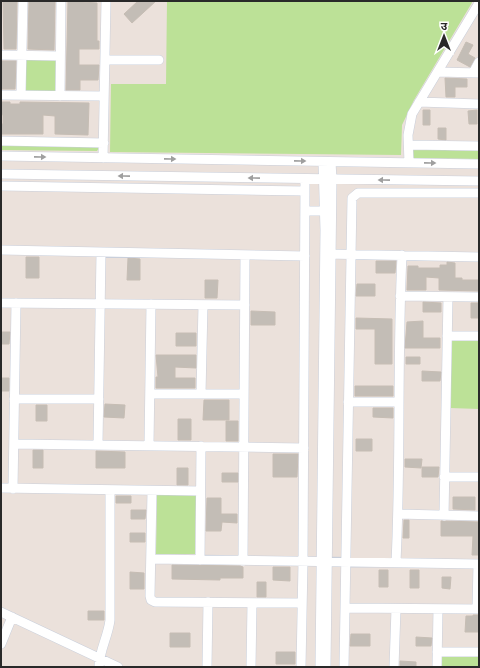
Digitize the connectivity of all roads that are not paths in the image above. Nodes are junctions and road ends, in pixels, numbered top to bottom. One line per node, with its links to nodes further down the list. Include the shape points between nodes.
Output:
1 (23, 1): 6 (street)
2 (61, 1): 7 (street)
3 (106, 1): 8 (street)
4 (479, 3): 11 (street)
5 (1, 55): 6 (street)
6 (22, 55): 7 (street); 14 (street)
7 (60, 56): 15 (street)
8 (105, 60): 9 (street); 16 (street)
9 (159, 60)
10 (479, 62): 12 (street)
11 (438, 72): 12 (street); 17 (street)
12 (476, 73)
13 (1, 95): 14 (street)
14 (21, 95): 15 (street)
15 (60, 96): 16 (street)
16 (104, 96): 20 (street)
17 (419, 102): 18 (street); 21 (street, via 409,125)
18 (479, 104)
19 (1, 141): 20 (street)
20 (104, 143): 24 (street)
21 (409, 146): 22 (street); 26 (street)
22 (479, 146)
23 (1, 156): 24 (street, one-way to 24)
24 (103, 158): 25 (street, one-way to 25)
25 (327, 162): 26 (street); 30 (street)
26 (409, 163): 27 (street, one-way to 27)
27 (479, 164)
28 (1, 174): 29 (street, one-way to 28)
29 (305, 179): 30 (street); 33 (street)
30 (328, 179): 31 (street, one-way to 30); 36 (street); 39 (street)
31 (479, 181)
32 (1, 186): 33 (street)
33 (305, 191): 35 (street)
34 (479, 194): 40 (street, via 358,193 352,198)
35 (305, 211): 36 (street); 43 (street)
36 (324, 211): 39 (street)
37 (1, 250): 38 (street)
38 (102, 253): 41 (street); 50 (street)
39 (328, 254): 40 (street); 83 (street)
40 (350, 254): 42 (street); 61 (street)
41 (246, 255): 43 (street); 53 (street)
42 (402, 255): 44 (street); 45 (street)
43 (305, 256): 68 (street)
44 (479, 257)
45 (400, 296): 46 (street); 62 (street)
46 (448, 297): 47 (street); 54 (street)
47 (479, 297)
48 (1, 303): 49 (street)
49 (16, 303): 50 (street); 59 (street)
50 (100, 304): 51 (street); 60 (street)
51 (151, 304): 52 (street); 56 (street)
52 (203, 305): 53 (street); 57 (street)
53 (245, 305): 58 (street)
54 (447, 336): 55 (street); 69 (street)
55 (479, 336)
56 (150, 394): 57 (street); 65 (street)
57 (201, 394): 58 (street)
58 (244, 394): 67 (street)
59 (14, 399): 60 (street); 63 (street)
60 (99, 399): 64 (street)
61 (348, 402): 62 (street); 84 (street)
62 (398, 402): 76 (street)
63 (14, 444): 64 (street); 72 (street)
64 (98, 444): 65 (street)
65 (149, 445): 66 (street)
66 (201, 446): 67 (street); 75 (street)
67 (244, 447): 68 (street); 81 (street)
68 (304, 448): 82 (street)
69 (444, 477): 70 (street); 77 (street)
70 (479, 477)
71 (1, 488): 72 (street)
72 (13, 489): 73 (street)
73 (110, 490): 74 (street); 99 (street, via 110,620)
74 (152, 491): 75 (street); 79 (street)
75 (200, 491): 80 (street)
76 (398, 514): 77 (street); 85 (street)
77 (444, 516): 78 (street)
78 (479, 516)
79 (151, 559): 80 (street); 87 (street, via 151,600)
80 (200, 560): 81 (street)
81 (243, 561): 82 (street)
82 (303, 562): 83 (street); 89 (street)
83 (324, 562): 84 (street); 104 (street); 105 (street)
84 (346, 562): 85 (street); 90 (street)
85 (396, 562): 86 (street)
86 (478, 564): 93 (street)
87 (208, 602): 88 (street); 101 (street)
88 (252, 603): 89 (street); 102 (street)
89 (302, 604): 103 (street)
90 (345, 608): 91 (street); 106 (street)
91 (396, 609): 92 (street); 107 (street)
92 (438, 609): 93 (street); 97 (street)
93 (478, 610)
94 (1, 612): 95 (street)
95 (12, 617): 96 (street); 99 (street)
96 (1, 644)
97 (437, 652): 98 (street); 108 (street)
98 (479, 652)
99 (99, 662): 100 (street)
100 (118, 667)
101 (207, 667)
102 (251, 667)
103 (301, 667)
104 (320, 667)
105 (326, 667)
106 (344, 667)
107 (394, 667)
108 (437, 667)

